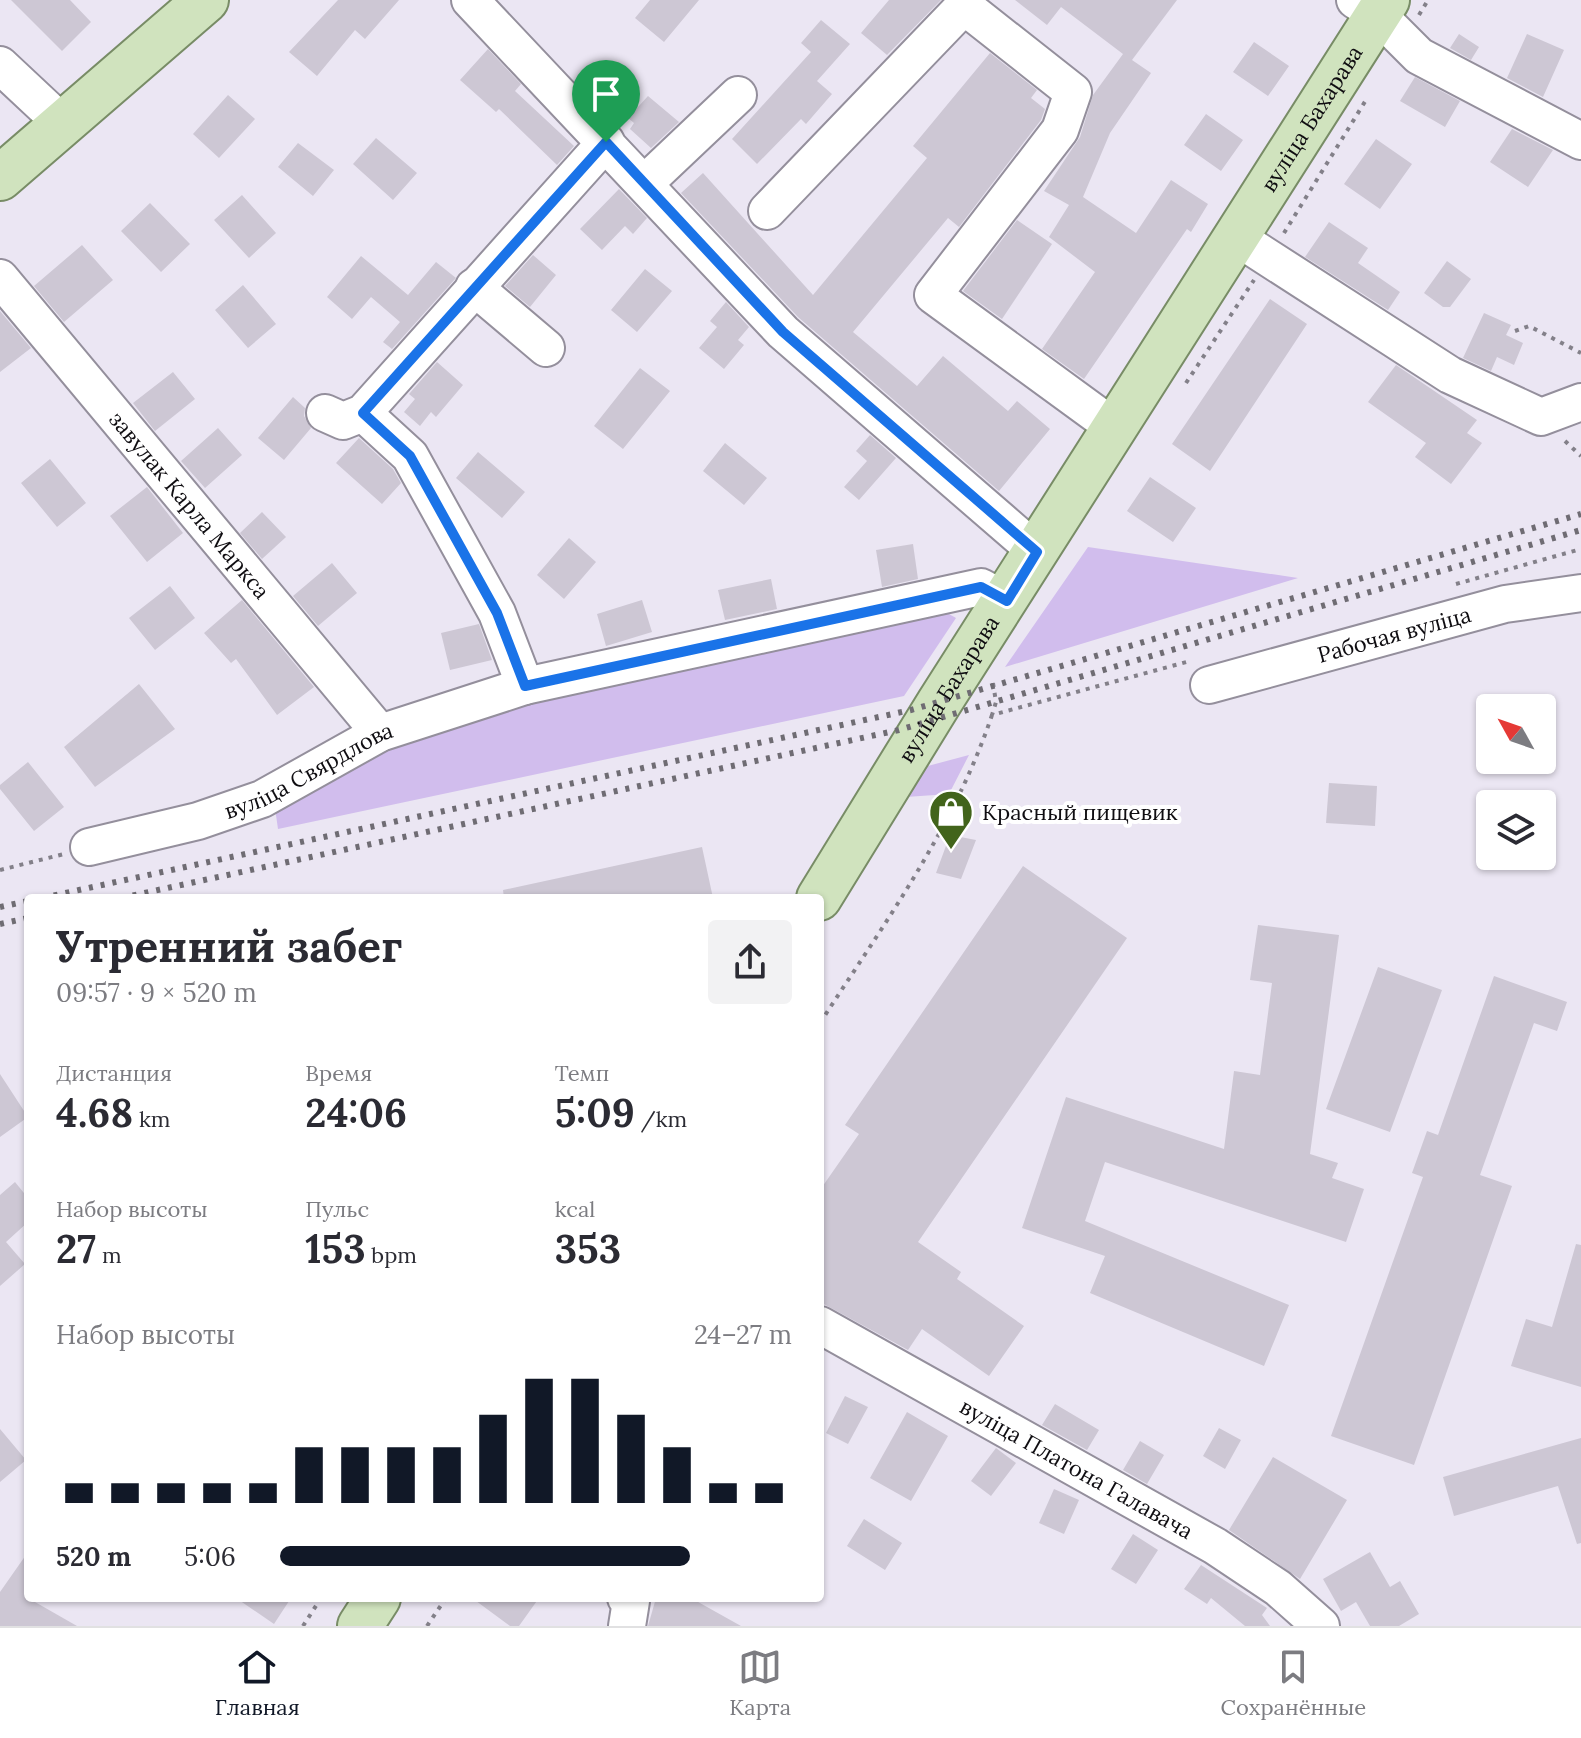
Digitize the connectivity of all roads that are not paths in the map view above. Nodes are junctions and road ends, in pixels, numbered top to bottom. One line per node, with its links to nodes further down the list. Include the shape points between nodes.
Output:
1 (206, 0): 6 (main road)
2 (470, 0): 8 (street)
3 (1381, 14): 7 (street, via 1419,56); 12 (main road, вуліца Бахарава)
4 (0, 65): 6 (street)
5 (738, 95): 10 (street)
6 (63, 124): 9 (main road)
7 (1581, 141)
8 (606, 142): 10 (street); 14 (street)
9 (0, 178)
10 (645, 183): 20 (street, via 783,332)
11 (767, 211): 19 (street, via 964,6 1073,92 1060,130 933,295)
12 (1252, 247): 16 (street, via 1450,375 1541,417); 19 (main road, вуліца Бахарава)
13 (0, 278): 25 (street, завулак Карла Маркса)
14 (474, 287): 15 (street); 18 (street)
15 (546, 348)
16 (1581, 402)
17 (325, 413): 18 (street, via 343,421)
18 (363, 413): 24 (street, via 410,456 497,613)
19 (1115, 428): 20 (main road, вуліца Бахарава)
20 (1037, 552): 22 (main road, вуліца Бахарава)
21 (1581, 593): 23 (street, Рабочая вуліца, via 1505,604)
22 (1007, 601): 24 (street, вуліца Свярдлова, via 981,587); 27 (main road, вуліца Бахарава)
23 (1204, 672)
24 (525, 686): 25 (street, вуліца Свярдлова)
25 (380, 733): 26 (street, вуліца Свярдлова, via 262,799 198,821)
26 (89, 847)
27 (821, 894)
28 (824, 1327): 33 (street, вуліца Платона Галавача, via 1215,1546 1278,1588)
29 (375, 1602): 31 (main road)
30 (631, 1602): 32 (street)
31 (360, 1626)
32 (627, 1626)
33 (1321, 1626)

